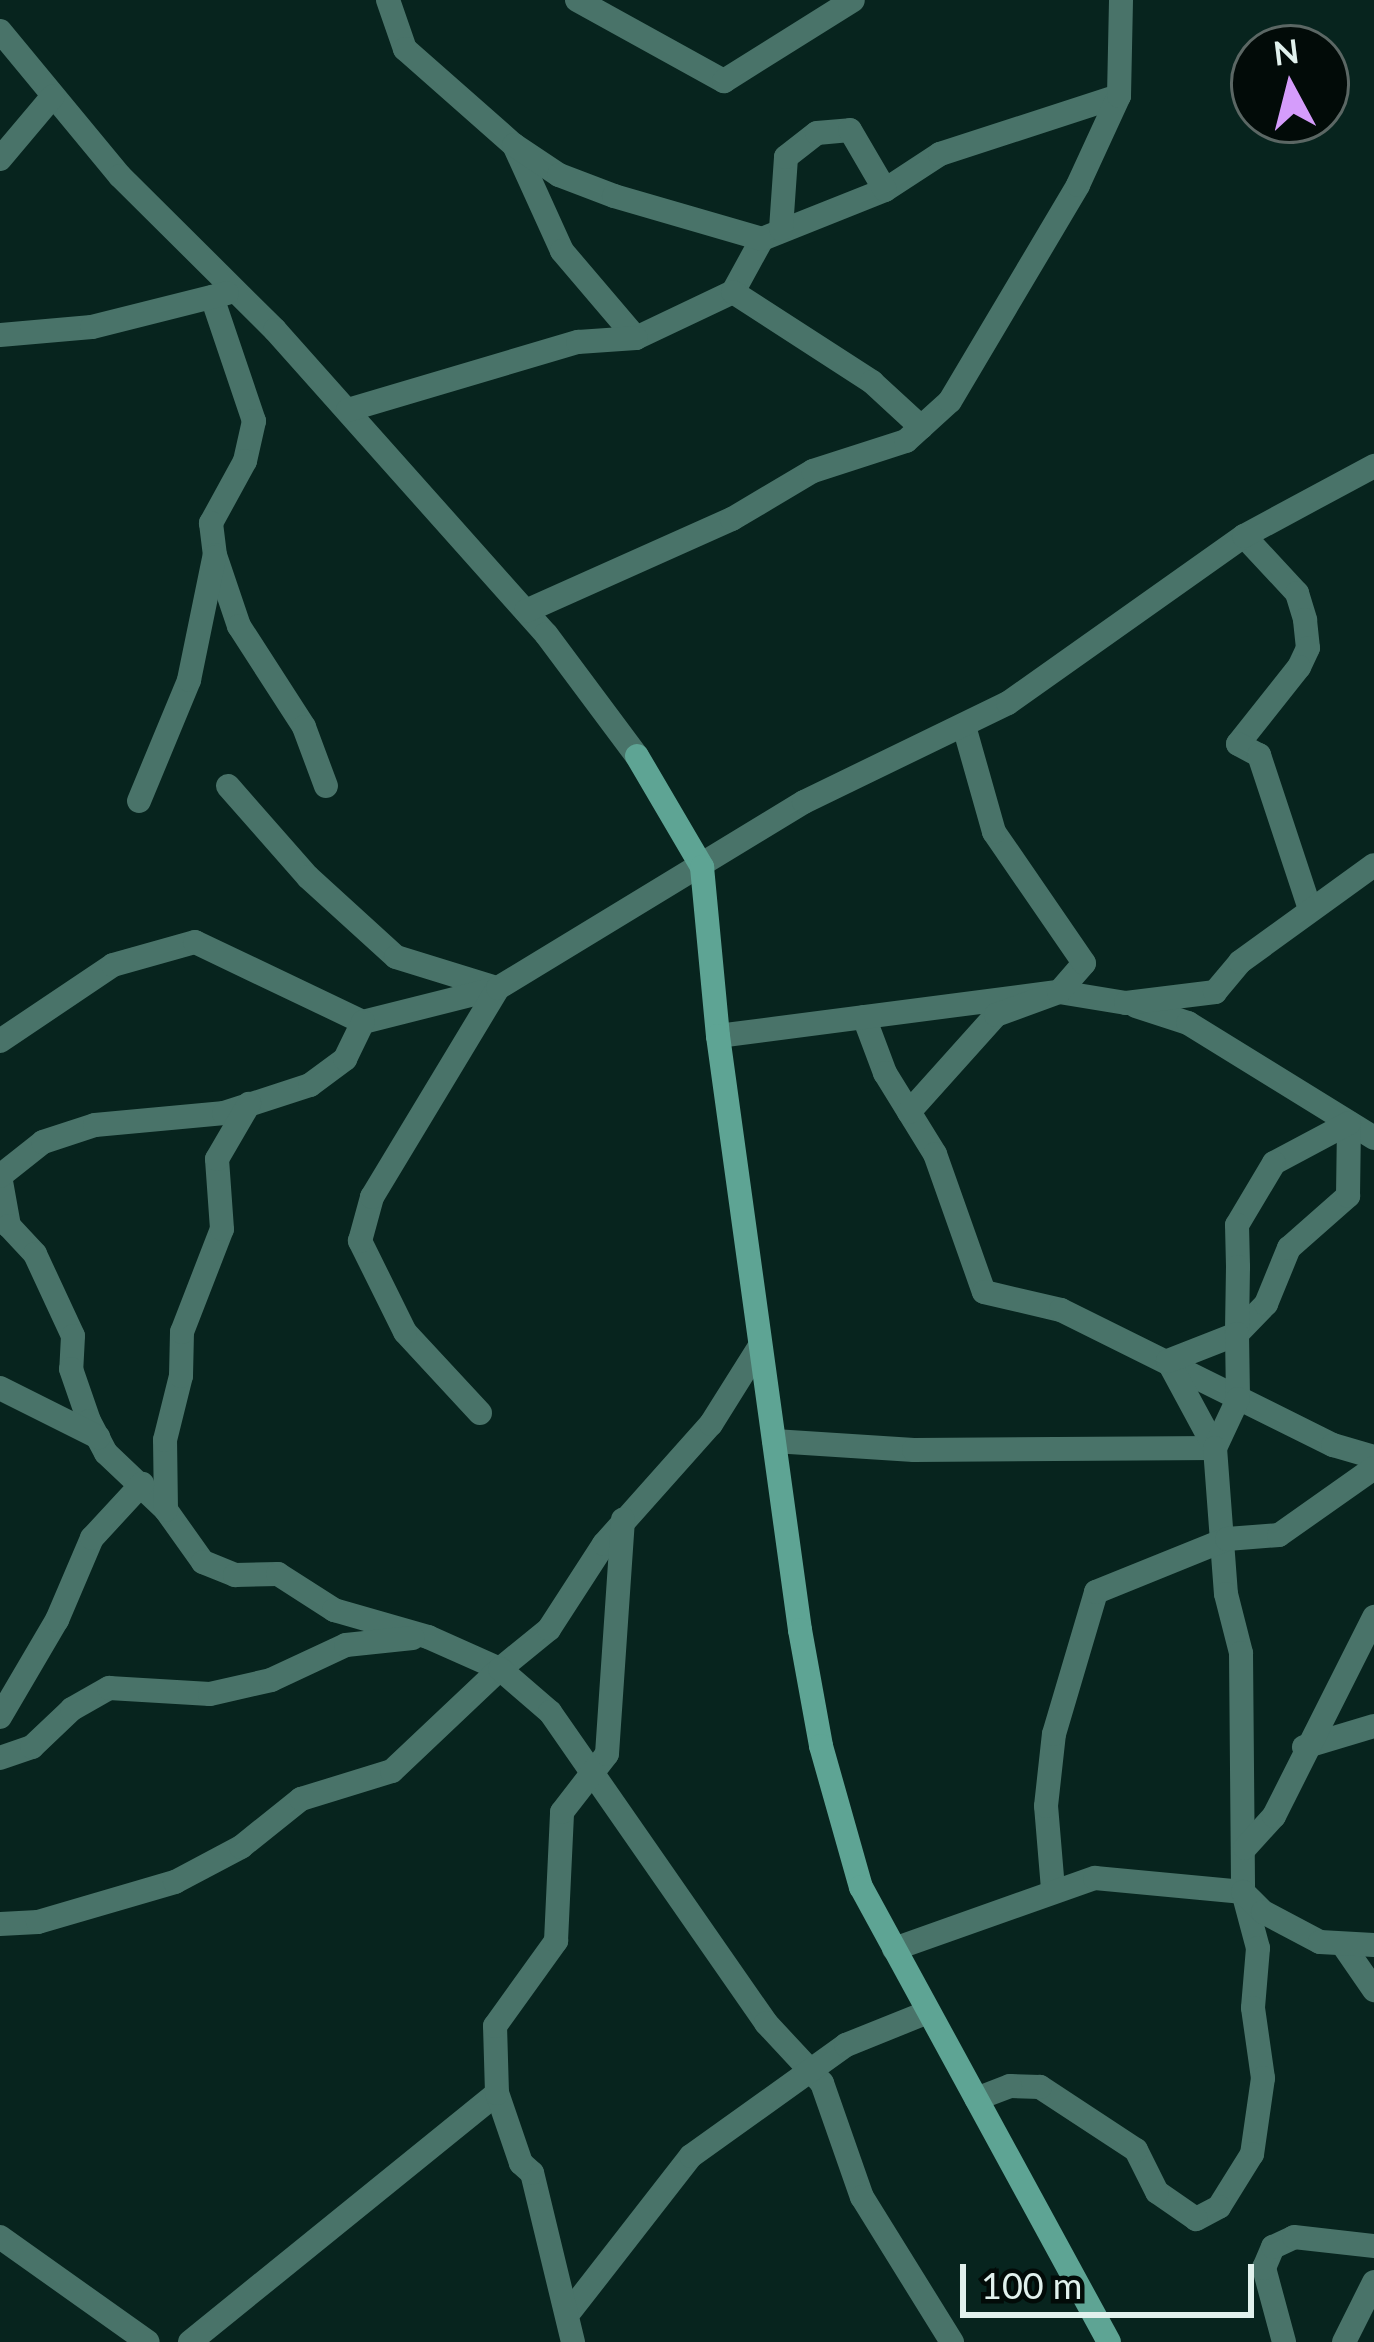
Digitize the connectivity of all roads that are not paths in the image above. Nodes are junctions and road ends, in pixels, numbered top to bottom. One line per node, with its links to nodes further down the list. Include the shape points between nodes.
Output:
1 (388, 0): 8 (street, via 405,50)
2 (577, 0): 3 (street, via 724,81)
3 (853, 0)
4 (1121, 0): 7 (street)
5 (0, 31): 6 (street)
6 (53, 96): 9 (street); 13 (street)
7 (1119, 96): 10 (street, via 940,154); 17 (street, via 1011,306 950,401)
8 (514, 145): 11 (street, via 559,175 614,196); 15 (street, via 562,251)
9 (0, 159)
10 (885, 190): 11 (street); 11 (street, via 850,130 817,133 786,157)
11 (771, 234): 12 (street)
12 (733, 292): 15 (street); 17 (street, via 872,382)
13 (224, 294): 14 (street, via 92,327); 16 (street); 20 (street, via 254,421 245,461 211,523)
14 (0, 335)
15 (637, 338): 16 (street, via 578,341)
16 (348, 410): 21 (street)
17 (921, 427): 21 (street)
18 (1374, 466): 19 (street)
19 (1244, 536): 22 (street); 29 (street, via 1297,592 1305,620 1308,648 1299,667 1238,744 1259,754 1267,771)
20 (215, 555): 25 (street, via 239,626 304,727); 26 (street, via 189,680)
21 (526, 611): 23 (street)
22 (964, 726): 28 (street, via 804,802); 31 (street, via 994,832 1084,963)
23 (637, 756): 28 (main road)
24 (228, 786): 30 (street, via 308,877 395,957)
25 (326, 786)
26 (139, 801)
27 (1374, 865): 29 (street)
28 (702, 867): 30 (street); 35 (main road)
29 (1310, 908): 32 (street, via 1215,992)
30 (498, 988): 34 (street); 47 (street, via 372,1197 360,1241 405,1332)
31 (1059, 992): 32 (street); 33 (street); 38 (street, via 996,1015)
32 (1126, 1003): 39 (street, via 1188,1023)
33 (864, 1017): 35 (street); 38 (street)
34 (363, 1022): 36 (street, via 195,942 113,964); 37 (street, via 345,1059 310,1085)
35 (718, 1036): 43 (main road)
36 (0, 1041)
37 (249, 1105): 41 (street, via 160,1124 95,1125 43,1142); 54 (street, via 218,1159 222,1229 182,1332 182,1376 165,1440)
38 (909, 1112): 44 (street, via 935,1154 984,1292 1061,1310)
39 (1349, 1123): 40 (street); 42 (street, via 1348,1196 1289,1248 1266,1304); 42 (street, via 1274,1163 1257,1184 1237,1225)
40 (1374, 1138)
41 (1, 1184): 48 (street, via 9,1226 35,1254 73,1336 71,1369)
42 (1237, 1334): 44 (street); 46 (street)
43 (760, 1346): 49 (main road); 55 (street, via 711,1424)
44 (1168, 1361): 46 (street); 50 (street)
45 (0, 1388): 48 (street)
46 (1238, 1399): 50 (street); 51 (street)
47 (480, 1413)
48 (98, 1437): 53 (street)
49 (773, 1441): 50 (street, via 914,1450); 71 (main road, via 821,1746 861,1887)
50 (1215, 1448): 56 (street)
51 (1374, 1457)
52 (1374, 1468): 56 (street, via 1279,1535)
53 (142, 1484): 54 (street); 60 (street, via 92,1538 57,1620)
54 (166, 1510): 58 (street, via 203,1562 235,1575 278,1574 334,1610)
55 (623, 1520): 59 (street, via 549,1629); 64 (street, via 607,1754)
56 (1226, 1539): 65 (street, via 1226,1594 1241,1653 1237,1755); 66 (street, via 1096,1592 1054,1735 1046,1806)
57 (1374, 1617): 62 (street)
58 (428, 1637): 59 (street); 63 (street, via 346,1645 271,1680 210,1694 109,1688 71,1708 32,1747)
59 (500, 1669): 64 (street, via 550,1712); 68 (street, via 392,1771 301,1799 241,1847 175,1882 38,1922)
60 (0, 1717)
61 (1374, 1726): 62 (street)
62 (1304, 1747): 65 (street, via 1274,1816)
63 (0, 1759)
64 (588, 1776): 74 (street, via 648,1843 766,2024); 75 (street, via 562,1812 556,1941 495,2026)
65 (1245, 1848): 67 (street)
66 (1053, 1889): 67 (street, via 1095,1878); 71 (street)
67 (1243, 1892): 69 (street, via 1263,1912); 76 (street, via 1258,1948 1252,2008 1263,2078 1252,2154 1219,2206 1196,2219 1157,2192 1136,2150 1040,2086)
68 (0, 1924)
69 (1343, 1945): 70 (street); 72 (street)
70 (1374, 1945)
71 (894, 1949): 73 (main road)
72 (1374, 1990)
73 (928, 2012): 74 (street, via 846,2045); 76 (main road)
74 (812, 2072): 80 (street, via 691,2156); 84 (street, via 862,2197)
75 (497, 2092): 80 (street, via 521,2163 532,2173); 82 (street)
76 (976, 2099): 85 (main road)
77 (0, 2237): 81 (street)
78 (1374, 2246): 86 (street, via 1294,2237 1273,2246 1264,2268)
79 (1374, 2282): 87 (street)
80 (571, 2311): 83 (street)
81 (148, 2342)
82 (190, 2342)
83 (573, 2342)
84 (952, 2342)
85 (1109, 2342)
86 (1284, 2342)
87 (1344, 2342)

